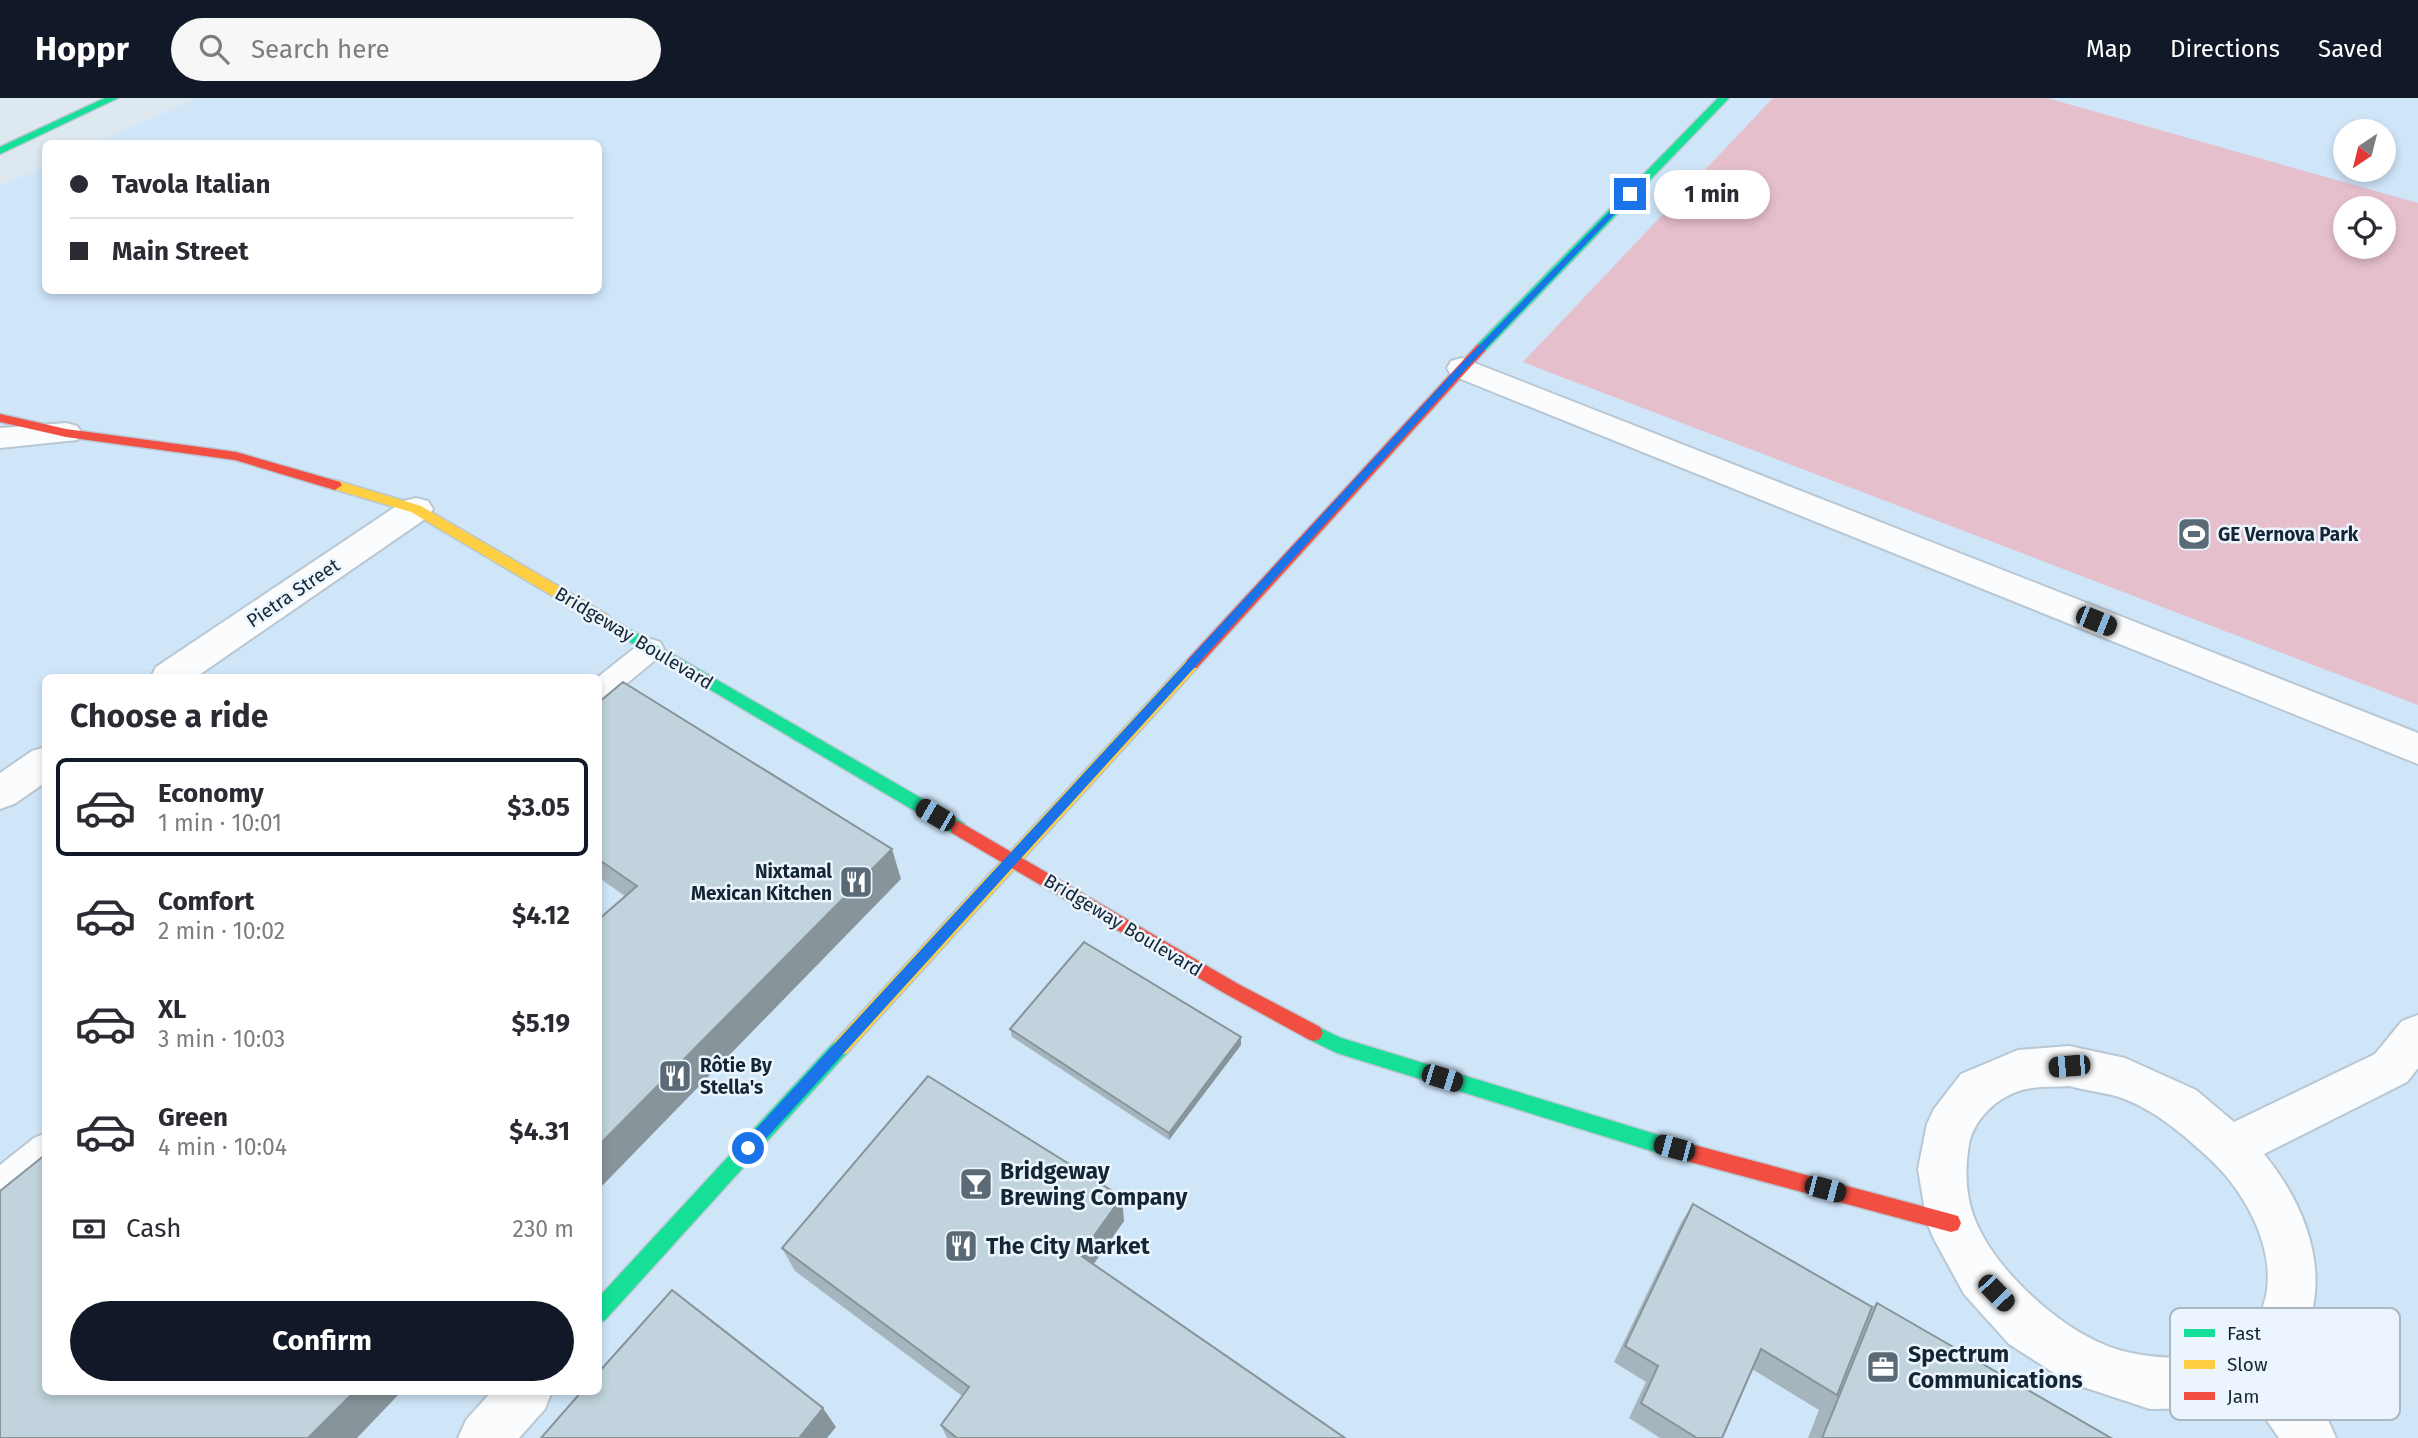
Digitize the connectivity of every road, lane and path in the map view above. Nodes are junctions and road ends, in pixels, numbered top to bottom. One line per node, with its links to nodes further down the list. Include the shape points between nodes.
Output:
1 (113, 98): 3 (street)
2 (1724, 98): 4 (street)
3 (0, 150)
4 (1462, 368): 12 (street); 15 (street)
5 (0, 418): 6 (street, Bridgeway Boulevard)
6 (66, 433): 7 (street, Bridgeway Boulevard); 8 (street, Bridgeway Boulevard, via 236,456)
7 (0, 438)
8 (416, 509): 9 (street, Bridgeway Boulevard); 10 (street, Pietra Street)
9 (652, 649): 11 (lane); 15 (street, Bridgeway Boulevard)
10 (173, 674)
11 (602, 689)
12 (2418, 749)
13 (42, 765): 14 (street)
14 (0, 793)
15 (1011, 859): 20 (street, Bridgeway Boulevard, via 1338,1045 1624,1135); 21 (street)
16 (2418, 1035): 17 (street, via 2391,1068)
17 (2230, 1147): 20 (street, via 2180,1105 2125,1078 2069,1066 2018,1070 1977,1089 1950,1124 1941,1169); 22 (street, via 2264,1190 2287,1239 2293,1286)
18 (42, 1152): 19 (lane)
19 (0, 1186)
20 (1951, 1223): 23 (street, via 1981,1277 2027,1326 2087,1364 2150,1384)
21 (602, 1308)
22 (2288, 1308)
23 (2170, 1384)
24 (523, 1395): 26 (street)
25 (2297, 1420): 27 (street)
26 (484, 1438)
27 (2310, 1438)

